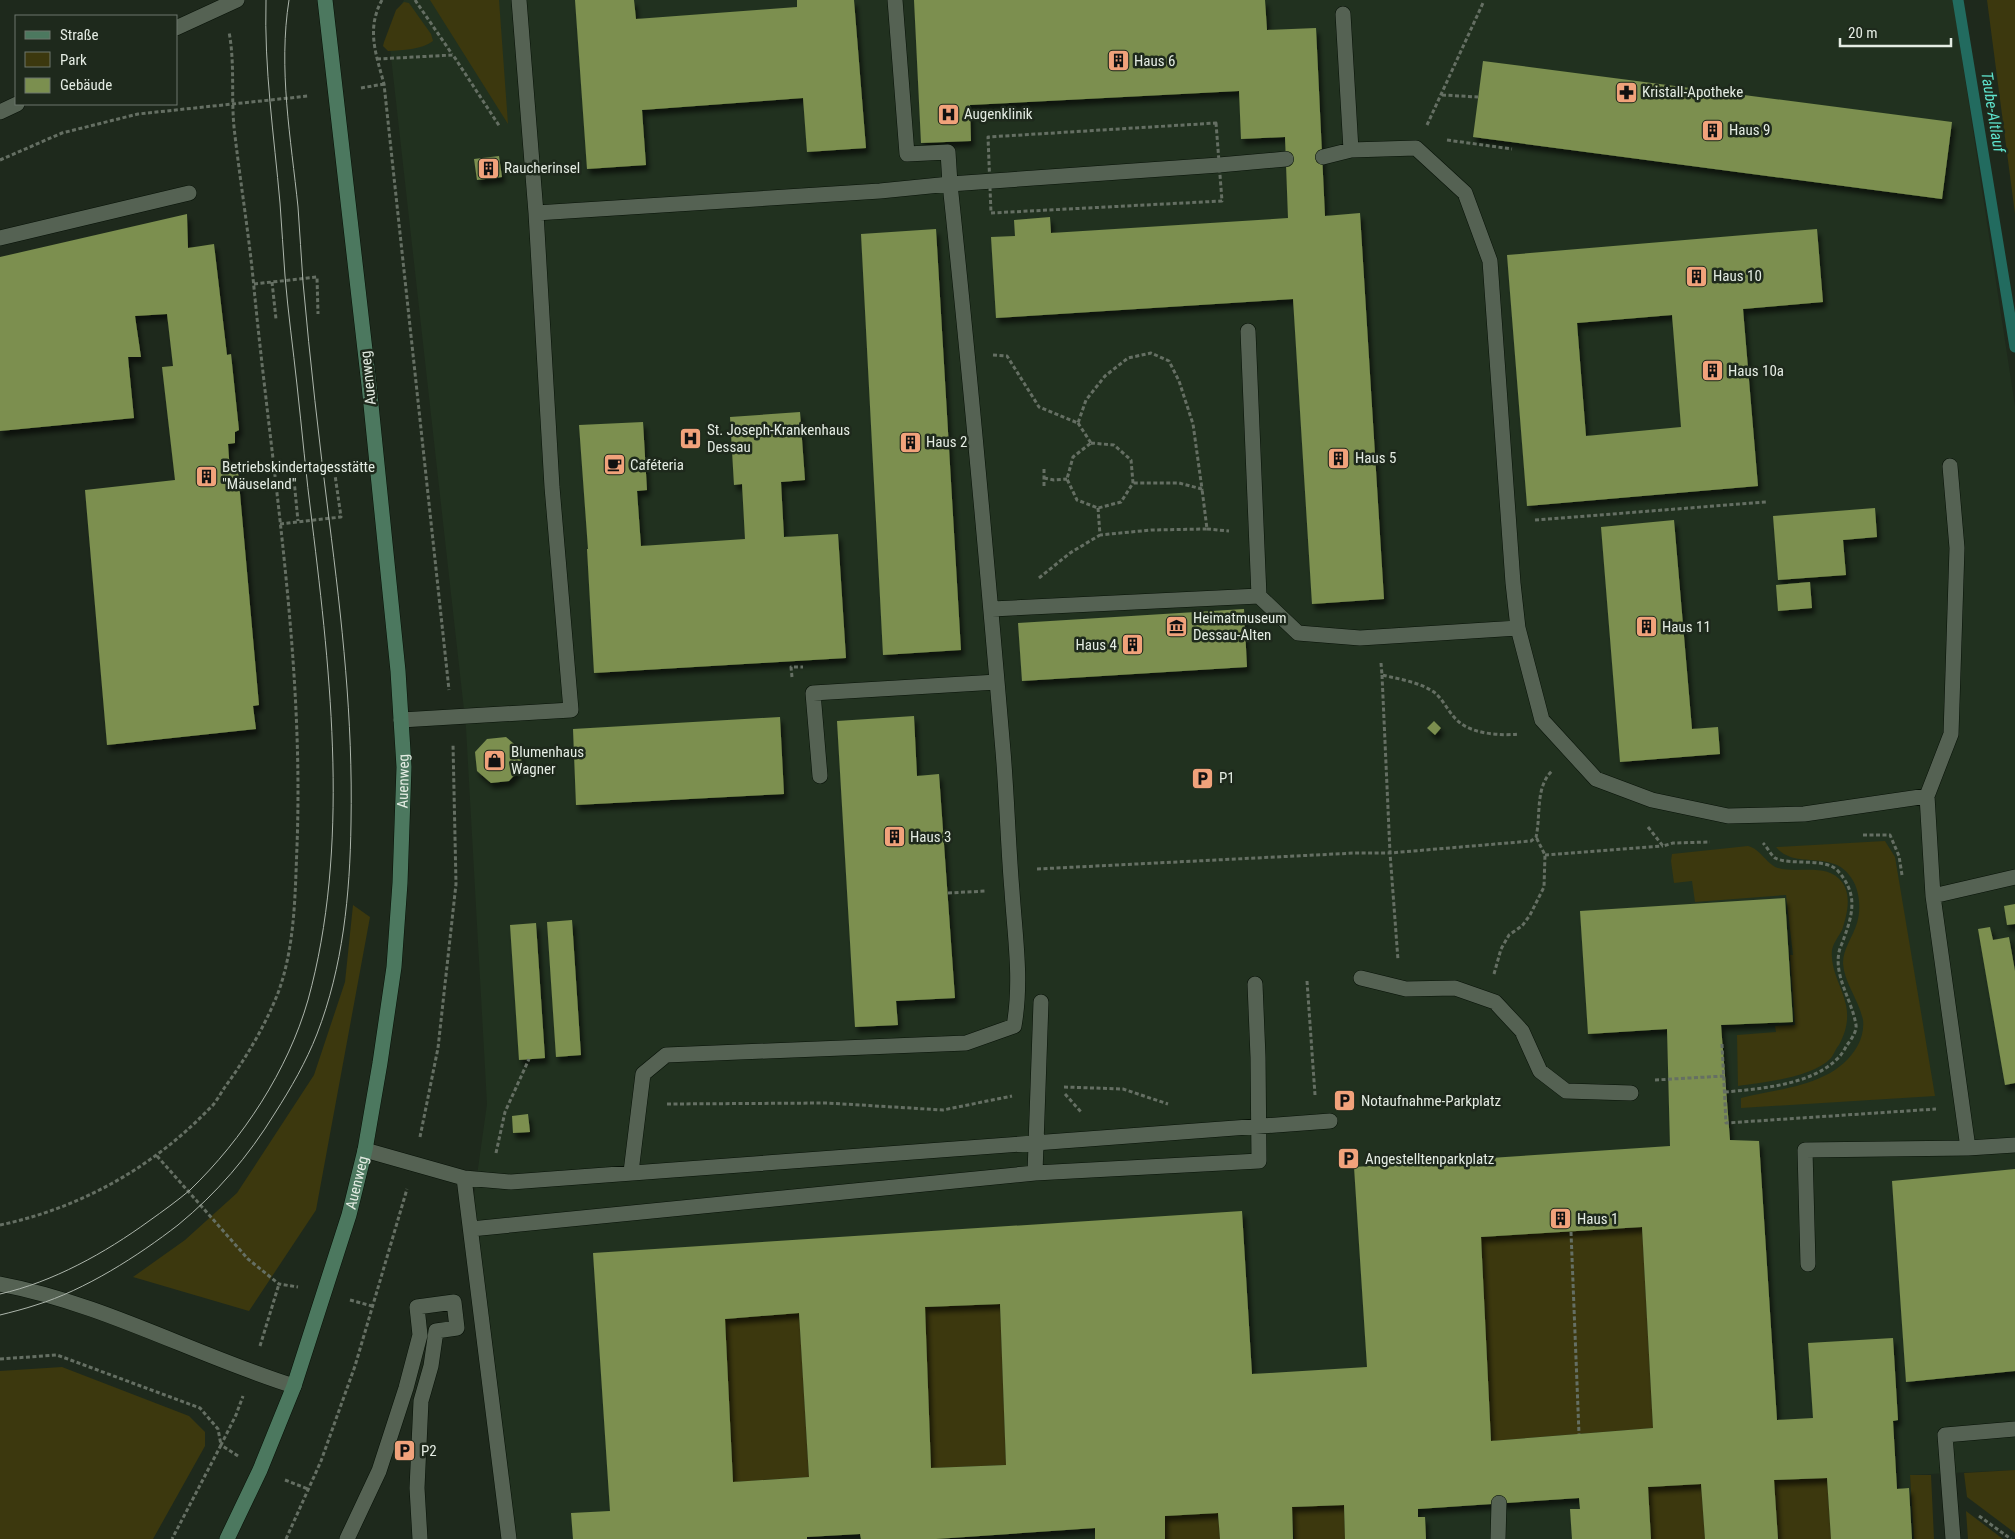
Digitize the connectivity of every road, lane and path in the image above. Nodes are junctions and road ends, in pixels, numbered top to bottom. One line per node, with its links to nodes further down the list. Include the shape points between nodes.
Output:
1 (325, 0): 57 (main road, Auenweg, via 368,376)
2 (415, 0): 9 (path)
3 (520, 0): 25 (street)
4 (895, 0): 23 (street, via 907,154 948,152)
5 (231, 3): 8 (street); 13 (path)
6 (1483, 3): 11 (path)
7 (1343, 14): 19 (street)
8 (178, 27)
9 (453, 55): 10 (path); 16 (path)
10 (377, 59)
11 (1442, 95): 12 (path); 17 (path)
12 (1478, 96)
13 (233, 104): 22 (path, via 138,114 62,133); 28 (path)
14 (15, 105): 15 (street)
15 (0, 112)
16 (505, 134)
17 (1419, 142): 18 (path); 19 (street); 47 (street, via 1465,193 1490,260)
18 (1512, 149)
19 (1351, 150): 20 (street)
20 (1323, 157)
21 (1286, 159): 23 (street)
22 (0, 160)
23 (950, 184): 25 (street); 32 (street)
24 (189, 193): 26 (street)
25 (536, 213): 57 (street, via 552,487 571,710)
26 (0, 238)
27 (272, 282): 28 (path); 29 (path, via 317,277); 30 (path)
28 (254, 284): 48 (path)
29 (318, 314)
30 (276, 319)
31 (1248, 331): 50 (street)
32 (968, 352): 33 (path, via 1007,356 1039,407); 52 (street)
33 (1078, 423): 34 (path); 43 (path, via 1086,400 1105,376 1128,358 1151,353 1169,361 1193,424)
34 (1091, 443): 39 (path, via 1073,457); 41 (path, via 1114,444 1131,460)
35 (1950, 466): 61 (street, via 1957,548 1951,734)
36 (1044, 469): 38 (path)
37 (335, 475): 46 (path, via 341,517)
38 (1044, 478): 39 (path); 42 (path)
39 (1068, 479): 45 (path, via 1078,500)
40 (294, 480): 46 (path)
41 (1133, 483): 43 (path, via 1179,483); 45 (path, via 1120,502)
42 (1044, 486)
43 (1202, 489): 49 (path, via 1207,529)
44 (1766, 502): 47 (path)
45 (1098, 508): 49 (path)
46 (298, 521): 48 (path)
47 (1509, 522): 53 (street)
48 (280, 524): 97 (path, via 298,756 295,895 289,951 278,992 240,1067 211,1107)
49 (1100, 535): 51 (path, via 1070,553 1033,583)
50 (1258, 596): 51 (street); 54 (street, via 1298,633)
51 (1009, 609): 52 (street)
52 (992, 610): 56 (street)
53 (1518, 628): 54 (street); 61 (street, via 1542,720 1596,779 1652,800 1728,816 1804,814)
54 (1378, 637): 55 (path)
55 (1382, 675): 58 (path, via 1406,680 1434,693 1459,723 1477,731 1506,736); 68 (path)
56 (997, 682): 60 (street, via 813,693); 70 (street)
57 (402, 720): 96 (main road, Auenweg, via 401,864 394,967)
58 (1522, 734)
59 (1559, 775): 64 (path, via 1554,769 1544,778)
60 (820, 776)
61 (1927, 796): 75 (street)
62 (1646, 825): 67 (path)
63 (1854, 835): 72 (path, via 1890,835 1899,856)
64 (1536, 837): 68 (path, via 1531,841); 69 (path)
65 (1770, 840): 87 (path, via 1760,841 1775,858 1836,868 1848,884 1853,898 1839,951 1838,971 1856,1028 1836,1060 1819,1072 1791,1083)
66 (1712, 842): 67 (path)
67 (1663, 846): 69 (path)
68 (1390, 853): 70 (path); 76 (path)
69 (1545, 855): 78 (path, via 1544,887 1530,915 1501,949)
70 (1011, 871): 73 (street)
71 (2015, 877): 75 (street)
72 (1904, 884)
73 (1012, 890): 74 (path); 90 (street, via 1019,974 1014,1026 966,1043 666,1055 643,1074)
74 (948, 893)
75 (1934, 896): 91 (street)
76 (1398, 965)
77 (1361, 978): 88 (street, via 1406,989 1455,988 1496,1002 1522,1032 1540,1071 1566,1091)
78 (1493, 978)
79 (1307, 981): 92 (path)
80 (1255, 984): 99 (street, via 1259,1161)
81 (1041, 1002): 99 (street)
82 (1722, 1044): 84 (path)
83 (529, 1059): 101 (path, via 505,1112)
84 (1724, 1076): 85 (path); 87 (path)
85 (1650, 1080)
86 (1058, 1086): 93 (path, via 1123,1089 1172,1105)
87 (1725, 1092): 91 (path, via 1726,1123)
88 (1631, 1093)
89 (1020, 1094): 90 (path, via 943,1110 827,1103)
90 (639, 1105): 98 (street)
91 (1962, 1107): 95 (street)
92 (1324, 1122): 93 (street)
93 (1206, 1130): 98 (street)
94 (2015, 1145): 95 (street)
95 (1968, 1148): 105 (street, via 1805,1150)
96 (365, 1150): 100 (street); 107 (main road, Auenweg)
97 (157, 1156): 102 (path, via 106,1188 64,1207); 107 (path, via 248,1259 279,1284)
98 (631, 1172): 101 (street, via 585,1178)
99 (1035, 1173): 103 (street)
100 (464, 1178): 101 (street); 103 (street)
101 (490, 1181)
102 (0, 1225)
103 (471, 1229): 121 (street)
104 (1571, 1232): 112 (path)
105 (1808, 1264)
106 (0, 1284): 110 (street, via 58,1297 252,1373)
107 (325, 1292): 108 (path); 110 (main road, Auenweg)
108 (372, 1306)
109 (0, 1359): 116 (path, via 58,1355 200,1408 218,1429 220,1445)
110 (294, 1386): 117 (main road, Auenweg, via 260,1470)
111 (2015, 1429): 114 (street, via 1944,1435)
112 (1579, 1434)
113 (308, 1489): 118 (path)
114 (1950, 1502): 123 (street); 124 (path, via 1963,1504)
115 (1499, 1503): 122 (street)
116 (172, 1539)
117 (227, 1539)
118 (286, 1539)
119 (347, 1539): 120 (street, via 378,1471 406,1388 420,1335 417,1307 454,1302 457,1328 436,1331 421,1401 417,1488)
120 (420, 1539)
121 (509, 1539)
122 (1498, 1539)
123 (1953, 1539)
124 (2011, 1539)

